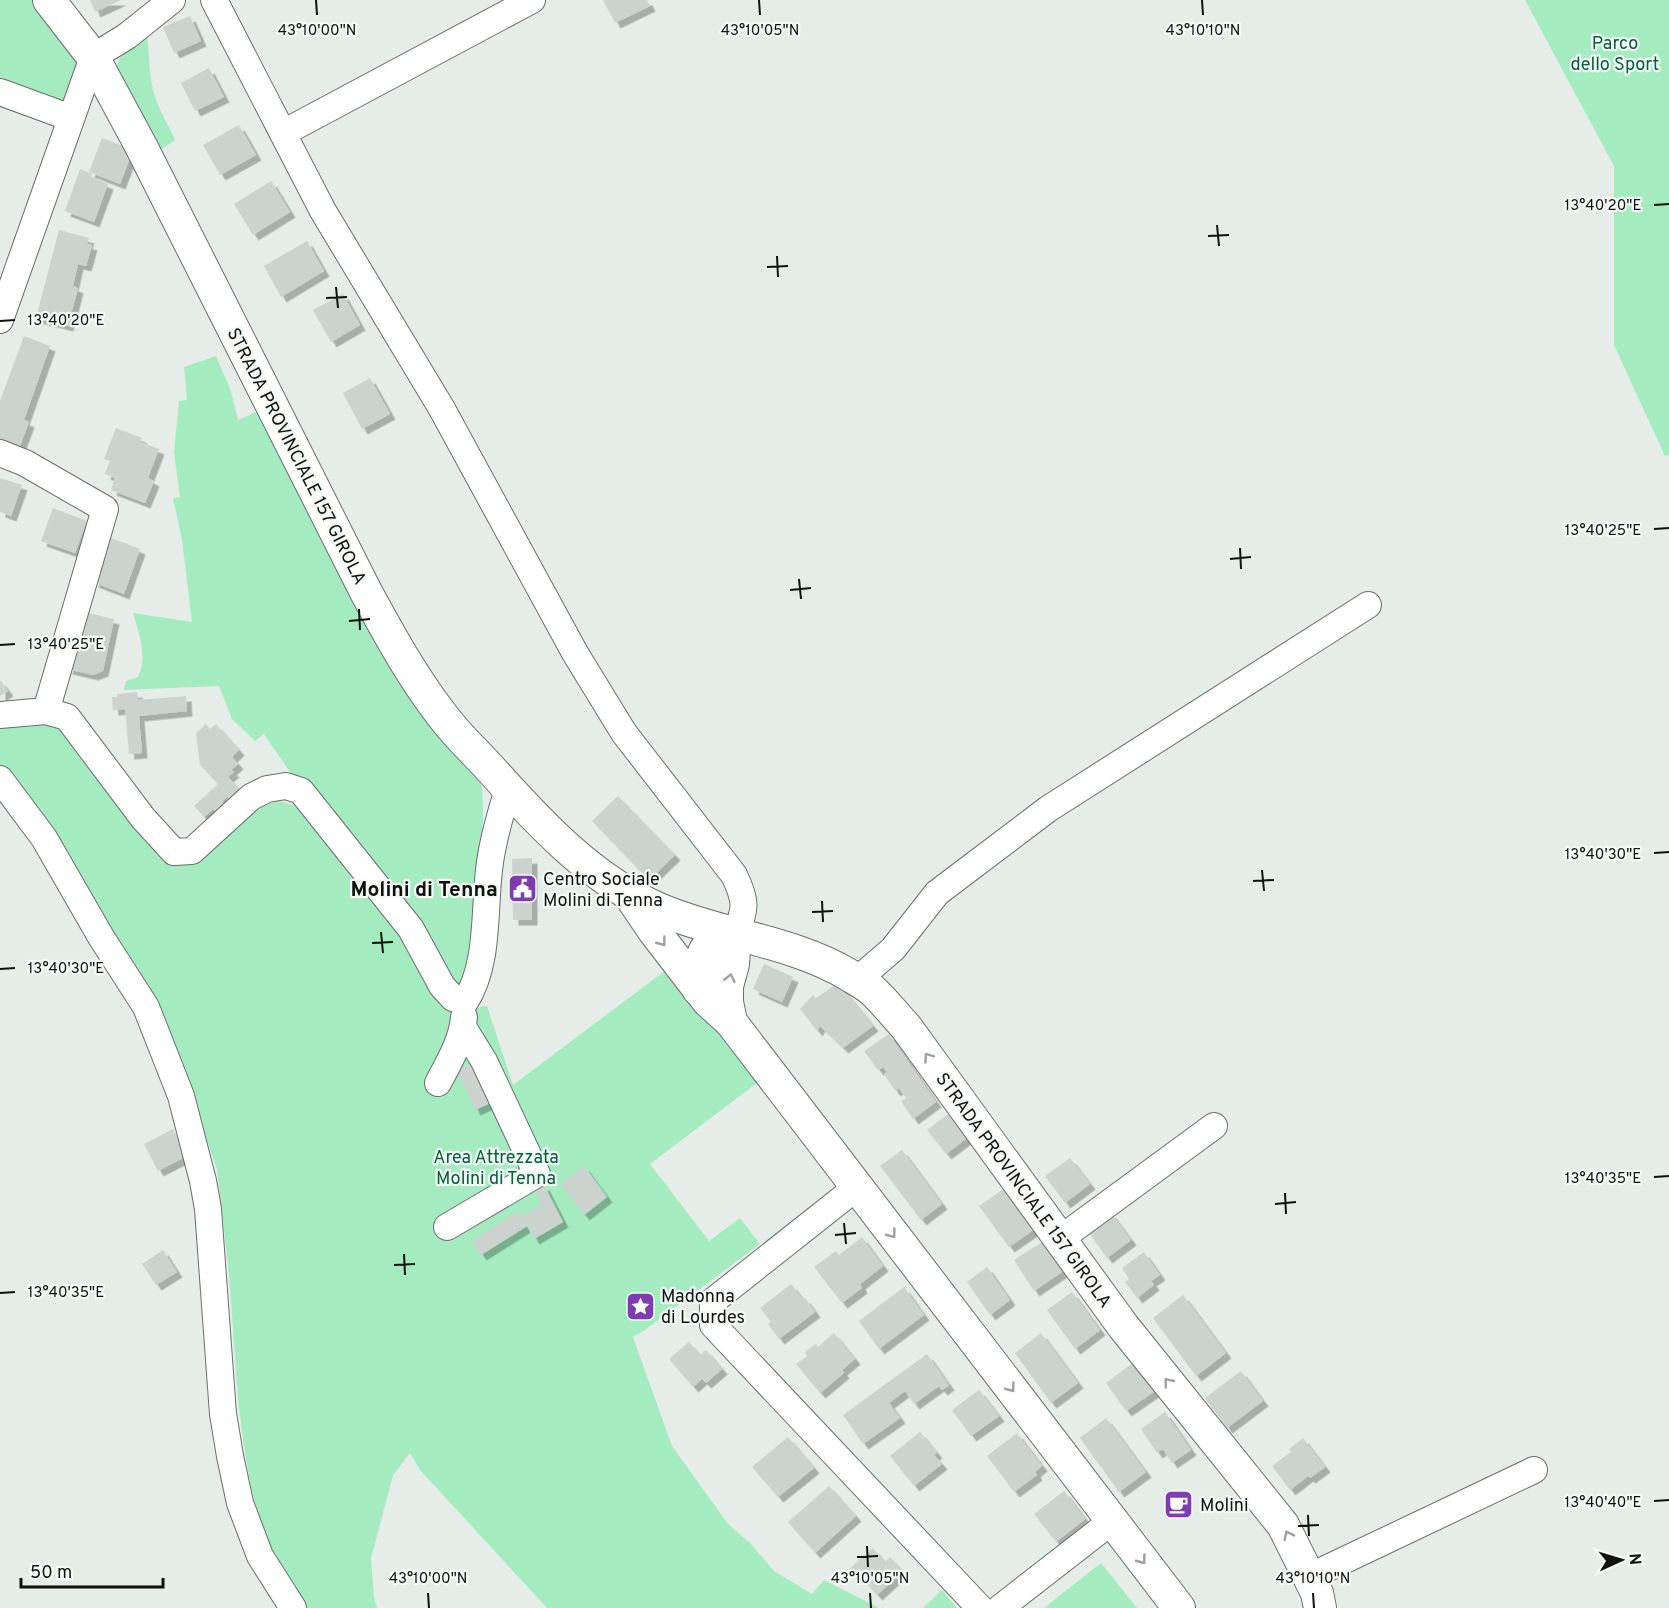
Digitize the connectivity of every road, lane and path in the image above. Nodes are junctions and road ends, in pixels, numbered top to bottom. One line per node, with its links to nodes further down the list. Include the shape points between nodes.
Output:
1 (49, 0): 5 (main road, STRADA PROVINCIALE 157 GIROLA)
2 (172, 0): 5 (street)
3 (214, 0): 8 (street)
4 (532, 0): 8 (street)
5 (93, 57): 7 (street); 15 (main road, STRADA PROVINCIALE 157 GIROLA, via 399,652 446,720)
6 (0, 92): 7 (street)
7 (71, 118): 9 (street)
8 (283, 133): 17 (street, via 323,210 442,409 575,652 624,733 734,875 743,893 743,917)
9 (0, 320)
10 (0, 453): 12 (street, via 105,509)
11 (1368, 605): 18 (street, via 1048,809 937,893 893,949)
12 (46, 711): 13 (street); 20 (street, via 67,717 143,818 174,852 192,851 251,797 267,789 285,786 301,791 411,928 442,986 453,998)
13 (0, 715)
14 (0, 779): 31 (street, via 44,838 146,1007 181,1096 208,1209 223,1414 240,1503 260,1557)
15 (508, 789): 16 (main road, STRADA PROVINCIALE 157 GIROLA, via 564,844); 20 (street, via 489,870 480,963 473,990)
16 (629, 894): 17 (main road, STRADA PROVINCIALE 157 GIROLA, via 690,921); 19 (main road, STRADA PROVINCIALE 157 GIROLA, one-way to 19)
17 (735, 933): 18 (main road, STRADA PROVINCIALE 157 GIROLA, via 793,950); 19 (main road, via 715,940 706,950 700,964); 21 (main road, one-way to 17, via 727,986)
18 (857, 980): 27 (main road, STRADA PROVINCIALE 157 GIROLA, one-way to 18, via 906,1027 872,990)
19 (698, 989): 21 (main road, STRADA PROVINCIALE 157 GIROLA)
20 (465, 1002): 22 (street)
21 (731, 1022): 25 (main road, STRADA PROVINCIALE 157 GIROLA)
22 (463, 1027): 23 (street); 26 (street, via 484,1061 537,1174)
23 (438, 1083)
24 (1214, 1126): 27 (street)
25 (857, 1187): 29 (main road, STRADA PROVINCIALE 157 GIROLA, one-way to 29); 32 (street, via 713,1301 713,1325)
26 (447, 1227)
27 (1060, 1239): 30 (main road, STRADA PROVINCIALE 157 GIROLA, one-way to 27, via 1283,1525 1123,1326)
28 (1534, 1470): 30 (street)
29 (1112, 1521): 33 (street); 34 (main road, STRADA PROVINCIALE 157 GIROLA, one-way to 34)
30 (1309, 1577): 35 (main road, STRADA PROVINCIALE 157 GIROLA)
31 (293, 1608)
32 (980, 1608)
33 (999, 1608)
34 (1179, 1608)
35 (1320, 1608)

